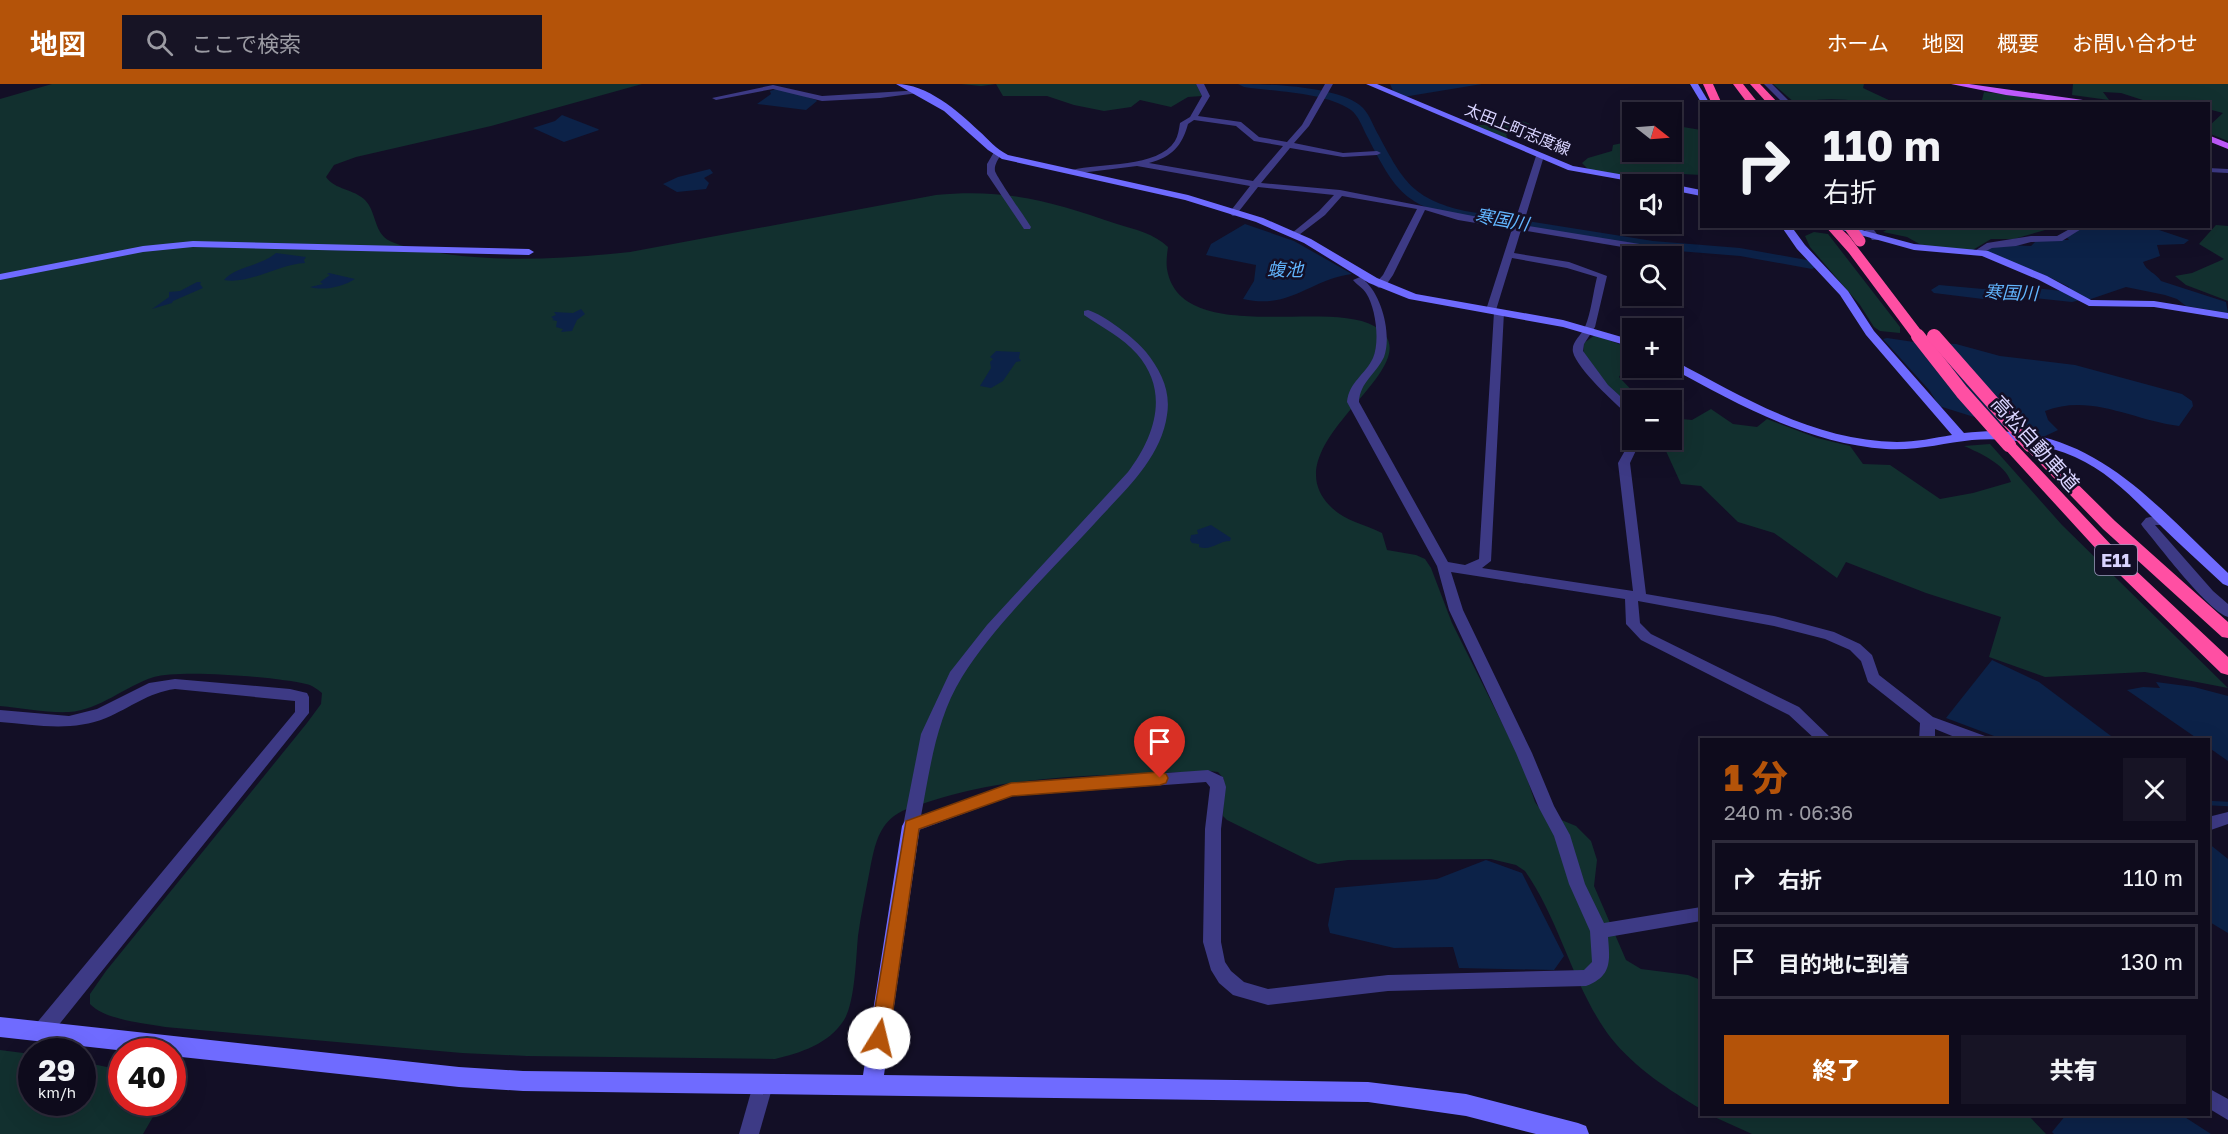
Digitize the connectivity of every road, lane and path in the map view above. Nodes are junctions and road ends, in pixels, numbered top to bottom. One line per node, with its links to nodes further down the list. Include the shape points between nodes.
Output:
1 (900, 84): 13 (street)
2 (1200, 84): 21 (street, via 1206,96)
3 (1329, 84): 23 (street, via 1312,118)
4 (1370, 84): 27 (street, 太田上町志度線)
5 (1694, 84): 16 (street)
6 (1708, 84): 17 (highway)
7 (1729, 84): 15 (highway)
8 (1738, 84): 15 (highway)
9 (1755, 84): 18 (highway)
10 (1768, 84): 19 (street)
11 (1956, 84): 12 (main road)
12 (1970, 86): 20 (main road)
13 (922, 92): 14 (street, via 821,100 772,87); 26 (street, via 971,128)
14 (716, 98)
15 (1747, 101)
16 (1705, 102)
17 (1716, 102)
18 (1772, 102)
19 (1787, 102)
20 (2092, 102)
21 (1193, 118): 23 (street, via 1238,124 1257,139); 28 (street, via 1184,123 1178,146)
22 (2210, 139): 24 (main road)
23 (1289, 144): 25 (street, via 1343,155); 33 (street)
24 (2228, 146)
25 (1377, 153)
26 (997, 154): 30 (street); 40 (street, via 991,174)
27 (1540, 156): 32 (street, 太田上町志度線, via 1582,171); 39 (street)
28 (1139, 164): 30 (street); 33 (street)
29 (2210, 170): 31 (street)
30 (1075, 171): 38 (street)
31 (2228, 171)
32 (1622, 178)
33 (1255, 184): 35 (street); 38 (street)
34 (1682, 189): 36 (street)
35 (1340, 193): 37 (street); 45 (street)
36 (1700, 193)
37 (1422, 207): 39 (street); 52 (street, via 1389,275)
38 (1233, 213): 45 (street)
39 (1517, 226): 47 (street); 50 (street)
40 (1027, 227)
41 (1787, 228): 60 (street, via 1845,293 1870,333)
42 (1868, 228): 46 (street)
43 (2078, 228): 49 (street, via 2059,239 1990,245)
44 (1839, 230): 46 (street); 68 (highway, 高松自動車道 / E11, bridge, via 1860,241 1934,336 2030,445 2109,525); 69 (highway, 高松自動車道 / E11, bridge, via 1918,336 2008,446 2126,571)
45 (1295, 234): 52 (street)
46 (1875, 238): 49 (street, via 1914,248)
47 (1634, 246)
48 (529, 252): 51 (street, via 193,244 142,249)
49 (1978, 252): 55 (street, via 2043,278 2083,301 2154,304)
50 (1508, 255): 53 (street); 56 (street, via 1569,265 1602,276)
51 (0, 277)
52 (1372, 281): 53 (street, via 1418,298); 63 (street, via 1358,280 1372,294 1381,347 1355,387 1353,402)
53 (1495, 311): 56 (street); 64 (street, via 1485,561)
54 (1088, 313): 77 (street, via 1147,360 1162,399 1159,431 1148,455 1132,475 992,628 955,676 929,734)
55 (2228, 316)
56 (1588, 330): 57 (street); 59 (street, via 1579,344 1581,358)
57 (1622, 341)
58 (1682, 369): 60 (street, via 1760,412 1829,437 1905,446)
59 (1622, 404)
60 (1961, 438): 62 (street, via 2005,437 2081,455 2121,478)
61 (1631, 450): 66 (street, via 1624,464)
62 (2166, 522): 65 (street); 67 (street, via 2147,524)
63 (1443, 566): 64 (street); 79 (street, via 1456,610 1562,835 1577,884)
64 (1467, 570): 66 (street)
65 (2228, 581)
66 (1636, 596): 71 (street, via 1829,635 1855,647 1867,659 1873,678); 72 (street, via 1633,624 1646,637 1794,711)
67 (2228, 612)
68 (2228, 632)
69 (2228, 668)
70 (0, 716): 81 (street, via 76,721 100,714 154,687 176,684 303,697 302,713)
71 (1928, 721): 73 (street); 74 (street)
72 (1824, 738)
73 (1927, 738)
74 (1975, 738)
75 (2228, 819): 76 (street)
76 (2210, 824)
77 (911, 825): 79 (street, via 1011,790 1212,777 1218,787 1212,830 1212,942 1217,964 1239,989 1268,997 1388,983 1586,978 1601,963); 83 (street)
78 (1700, 914): 79 (street)
79 (1599, 931)
80 (0, 1027): 81 (street)
81 (42, 1031): 82 (street, via 459,1077)
82 (763, 1085): 83 (street); 86 (street)
83 (872, 1086): 87 (street, via 1368,1092 1467,1105)
84 (2210, 1098): 85 (street)
85 (2228, 1110)
86 (748, 1134)
87 (1578, 1134)

